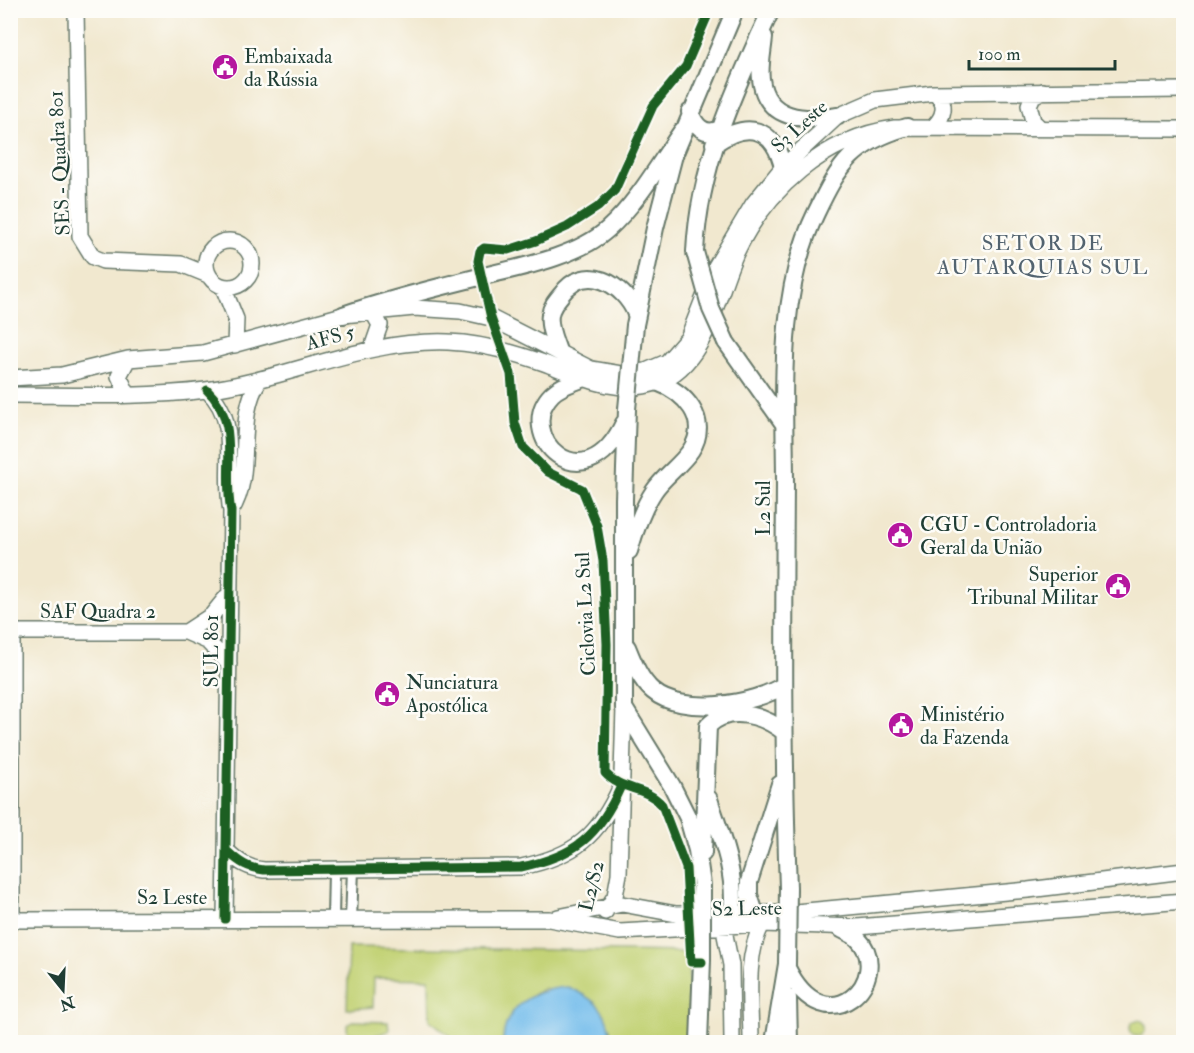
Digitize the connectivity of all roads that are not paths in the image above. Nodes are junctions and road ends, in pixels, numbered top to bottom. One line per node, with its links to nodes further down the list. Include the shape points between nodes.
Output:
1 (76, 10): 17 (main road, SES - Quadra 801, via 80,236 93,257 103,261)
2 (735, 10): 7 (main road)
3 (768, 17): 8 (main road, via 761,79 766,95 793,118); 14 (main road)
4 (1184, 90): 5 (main road, S3 Leste)
5 (1043, 91): 6 (main road, S3 Leste); 10 (main road, via 1033,96 1029,105)
6 (933, 93): 8 (main road, S3 Leste, via 875,100); 11 (main road, via 941,100 943,110 942,118)
7 (690, 112): 13 (main road); 14 (main road, via 701,129)
8 (838, 116): 15 (main road, S3 Leste)
9 (907, 127): 11 (main road, S3 Leste); 31 (main road, S3 Leste, via 883,129 832,148 802,167 755,221 736,251 699,345 679,369); 36 (main road, L2 Sul, via 882,134 854,150 815,214 802,253 788,321)
10 (1039, 127): 11 (main road, S3 Leste); 12 (main road, S3 Leste)
11 (932, 128)
12 (1184, 129)
13 (682, 131): 21 (main road, via 633,204 606,231 588,241 528,266 416,292); 22 (main road, via 655,228)
14 (717, 136): 15 (main road, via 758,130 774,141); 36 (main road, bridge, via 697,221 695,252 711,309 726,342)
15 (783, 167): 26 (main road, S3 Leste, via 753,204 729,243 688,338 667,362 621,375 591,369)
16 (210, 250): 17 (main road, SES - Quadra 801); 18 (main road, via 205,264); 19 (main road, via 227,242 246,249 251,271 247,278)
17 (181, 264): 18 (main road, SES - Quadra 801)
18 (208, 275): 19 (main road, via 215,283)
19 (231, 286): 23 (main road, via 244,325); 24 (main road)
20 (372, 311): 21 (main road, AFS 5); 25 (main road, via 380,325); 26 (main road, AFS 5, via 460,311 491,318)
21 (343, 315): 23 (main road, AFS 5)
22 (636, 320): 26 (main road, via 630,300 608,282 591,278 575,282 563,291 550,312); 35 (main road, bridge)
23 (255, 339): 24 (main road, AFS 5)
24 (235, 345): 27 (main road, AFS 5, via 181,356)
25 (372, 348): 29 (main road, AFS 5); 30 (main road, AFS 5, via 428,342 477,345 545,363)
26 (558, 351)
27 (128, 359): 28 (main road, AFS 5, via 62,375); 33 (main road, via 119,376)
28 (10, 378)
29 (260, 379): 32 (main road, AFS 5); 37 (main road, SUL 801, via 251,392)
30 (582, 379): 31 (main road, AFS 5, via 617,386); 35 (main road, via 554,392 543,410 544,436 556,455 574,463 595,458 615,441)
31 (657, 382): 38 (main road, via 675,389 687,400 697,435 692,448 647,501)
32 (207, 390): 33 (main road, AFS 5); 37 (main road, SUL 801, via 219,401)
33 (127, 393): 34 (main road, AFS 5)
34 (10, 394)
35 (627, 413): 38 (main road)
36 (784, 424): 44 (main road, L2 Sul)
37 (236, 458): 39 (main road, SUL 801, via 241,487 231,511)
38 (624, 569): 42 (main road)
39 (229, 594): 41 (main road, via 212,615); 43 (main road, SUL 801)
40 (11, 632): 41 (main road, SAF Quadra 2); 45 (main road)
41 (186, 632): 43 (main road, SAF Quadra 2, via 207,641)
42 (626, 644): 44 (main road, via 651,690 679,704 751,700); 46 (main road)
43 (229, 664): 51 (main road, SUL 801)
44 (784, 685): 47 (main road, L2 Sul)
45 (12, 688): 67 (main road)
46 (624, 708): 49 (main road, L2/S2); 55 (main road, via 688,818)
47 (784, 732): 48 (main road, L2 Sul); 50 (main road, via 761,716 719,718 712,722 706,738)
48 (784, 770): 60 (main road, via 749,882 749,895); 71 (main road, L2 Sul, bridge)
49 (621, 786): 53 (main road, via 597,828 573,849 551,861 521,867); 58 (main road, L2/S2, via 619,874)
50 (706, 790): 55 (main road); 65 (main road, via 735,895)
51 (228, 852): 52 (main road, via 252,869); 61 (main road, SUL 801)
52 (334, 870): 53 (main road); 62 (street)
53 (353, 870): 63 (street)
54 (1184, 871): 56 (main road, S2 Leste)
55 (702, 881): 72 (main road, bridge)
56 (959, 897): 60 (main road, S2 Leste); 66 (main road, via 963,909)
57 (1184, 901): 66 (main road, S2 Leste)
58 (609, 907): 59 (main road, S2 Leste, via 622,904); 64 (main road, S2 Leste); 69 (main road, L2/S2, via 603,919)
59 (648, 908): 65 (main road, S2 Leste); 70 (main road)
60 (759, 918): 65 (main road, S2 Leste); 68 (main road, S2 Leste); 76 (main road, via 752,957)
61 (225, 919): 62 (main road, S2 Leste); 67 (main road, S2 Leste)
62 (333, 919): 63 (main road, S2 Leste)
63 (351, 919): 64 (main road, S2 Leste)
64 (549, 919): 69 (main road, S2 Leste)
65 (728, 919): 70 (main road, S2 Leste); 75 (main road)
66 (955, 919): 68 (main road, S2 Leste)
67 (11, 920)
68 (838, 927): 71 (main road, via 857,938 869,960 863,988 847,1001 831,1006 814,1002 802,993)
69 (604, 930): 70 (main road, S2 Leste)
70 (647, 930)
71 (787, 965): 77 (main road); 78 (main road, L2 Sul)
72 (701, 988): 73 (main road); 74 (main road)
73 (699, 1042)
74 (711, 1042)
75 (732, 1042)
76 (751, 1042)
77 (774, 1042)
78 (789, 1042)

